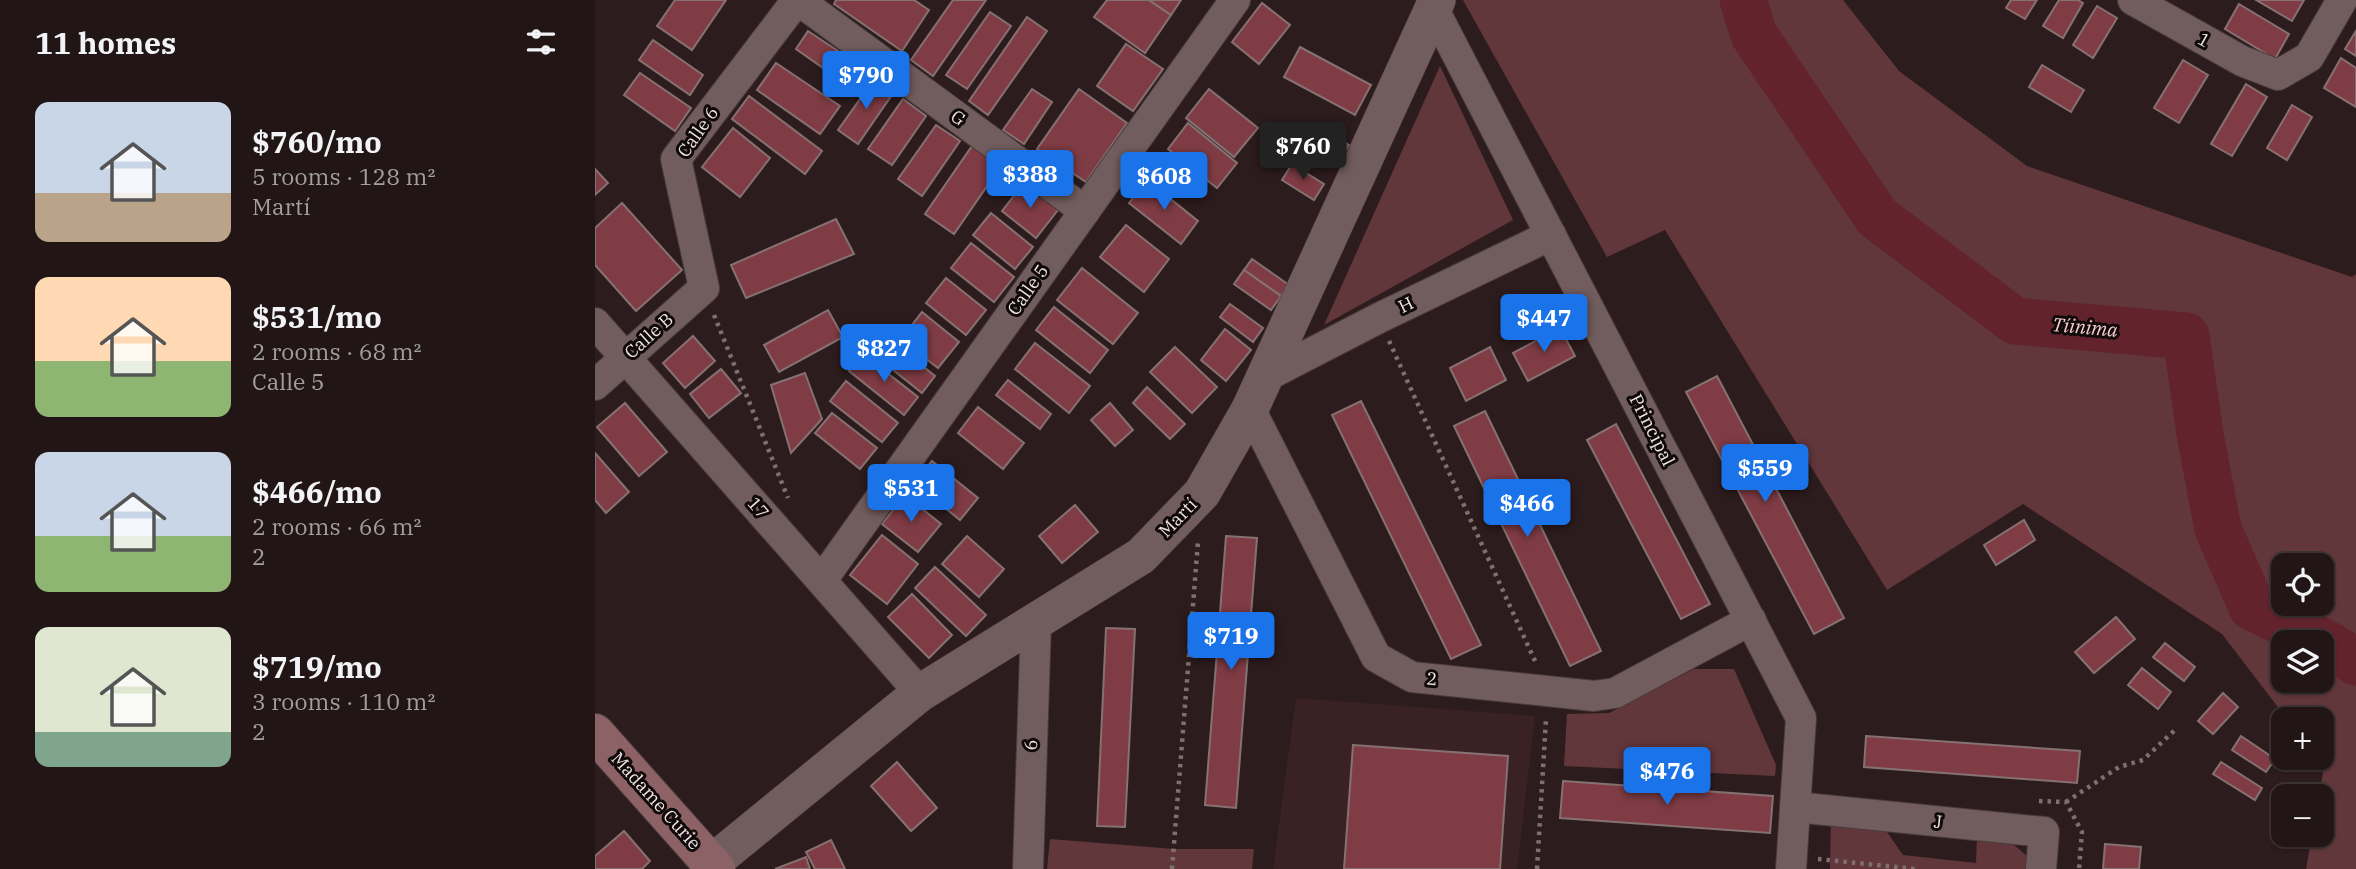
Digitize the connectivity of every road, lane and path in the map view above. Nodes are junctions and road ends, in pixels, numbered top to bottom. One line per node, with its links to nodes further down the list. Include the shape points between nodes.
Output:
1 (797, 0): 6 (street, G); 8 (street, Calle 6, via 676,159)
2 (1235, 0): 6 (street, Calle 5)
3 (2133, 0): 4 (street, 1, via 2242,61 2278,75 2309,57)
4 (2342, 0)
5 (1435, 4): 7 (street, Principal); 13 (street, Martí)
6 (1085, 211): 16 (street, Calle 5)
7 (1551, 235): 9 (street, H); 17 (street, Principal)
8 (704, 288): 11 (street, Calle B); 15 (path)
9 (1379, 318): 13 (street, H); 19 (path)
10 (595, 323): 11 (street, 17)
11 (625, 358): 12 (street, Calle B); 16 (street, 17)
12 (595, 384)
13 (1256, 394): 14 (street, Martí); 19 (street, 2, via 1376,657 1412,677)
14 (1202, 493): 18 (street, Martí, via 1141,556); 28 (path)
15 (791, 504)
16 (822, 580): 20 (street, 17)
17 (1751, 620): 19 (street, 2, via 1615,693 1594,696); 24 (street, Principal, via 1801,718)
18 (1036, 622): 20 (street, Martí); 27 (street, 6)
19 (1548, 690): 29 (path)
20 (921, 693): 26 (street, Martí)
21 (2176, 729): 23 (path, via 2143,760 2119,767)
22 (595, 733): 26 (main road, Madame Curie)
23 (2066, 802)
24 (1795, 807): 25 (street, Principal); 31 (street, J, via 2044,832)
25 (1791, 863): 30 (path)
26 (711, 867)
27 (1028, 869)
28 (1172, 869)
29 (1537, 869)
30 (1915, 869)
31 (2041, 869)

